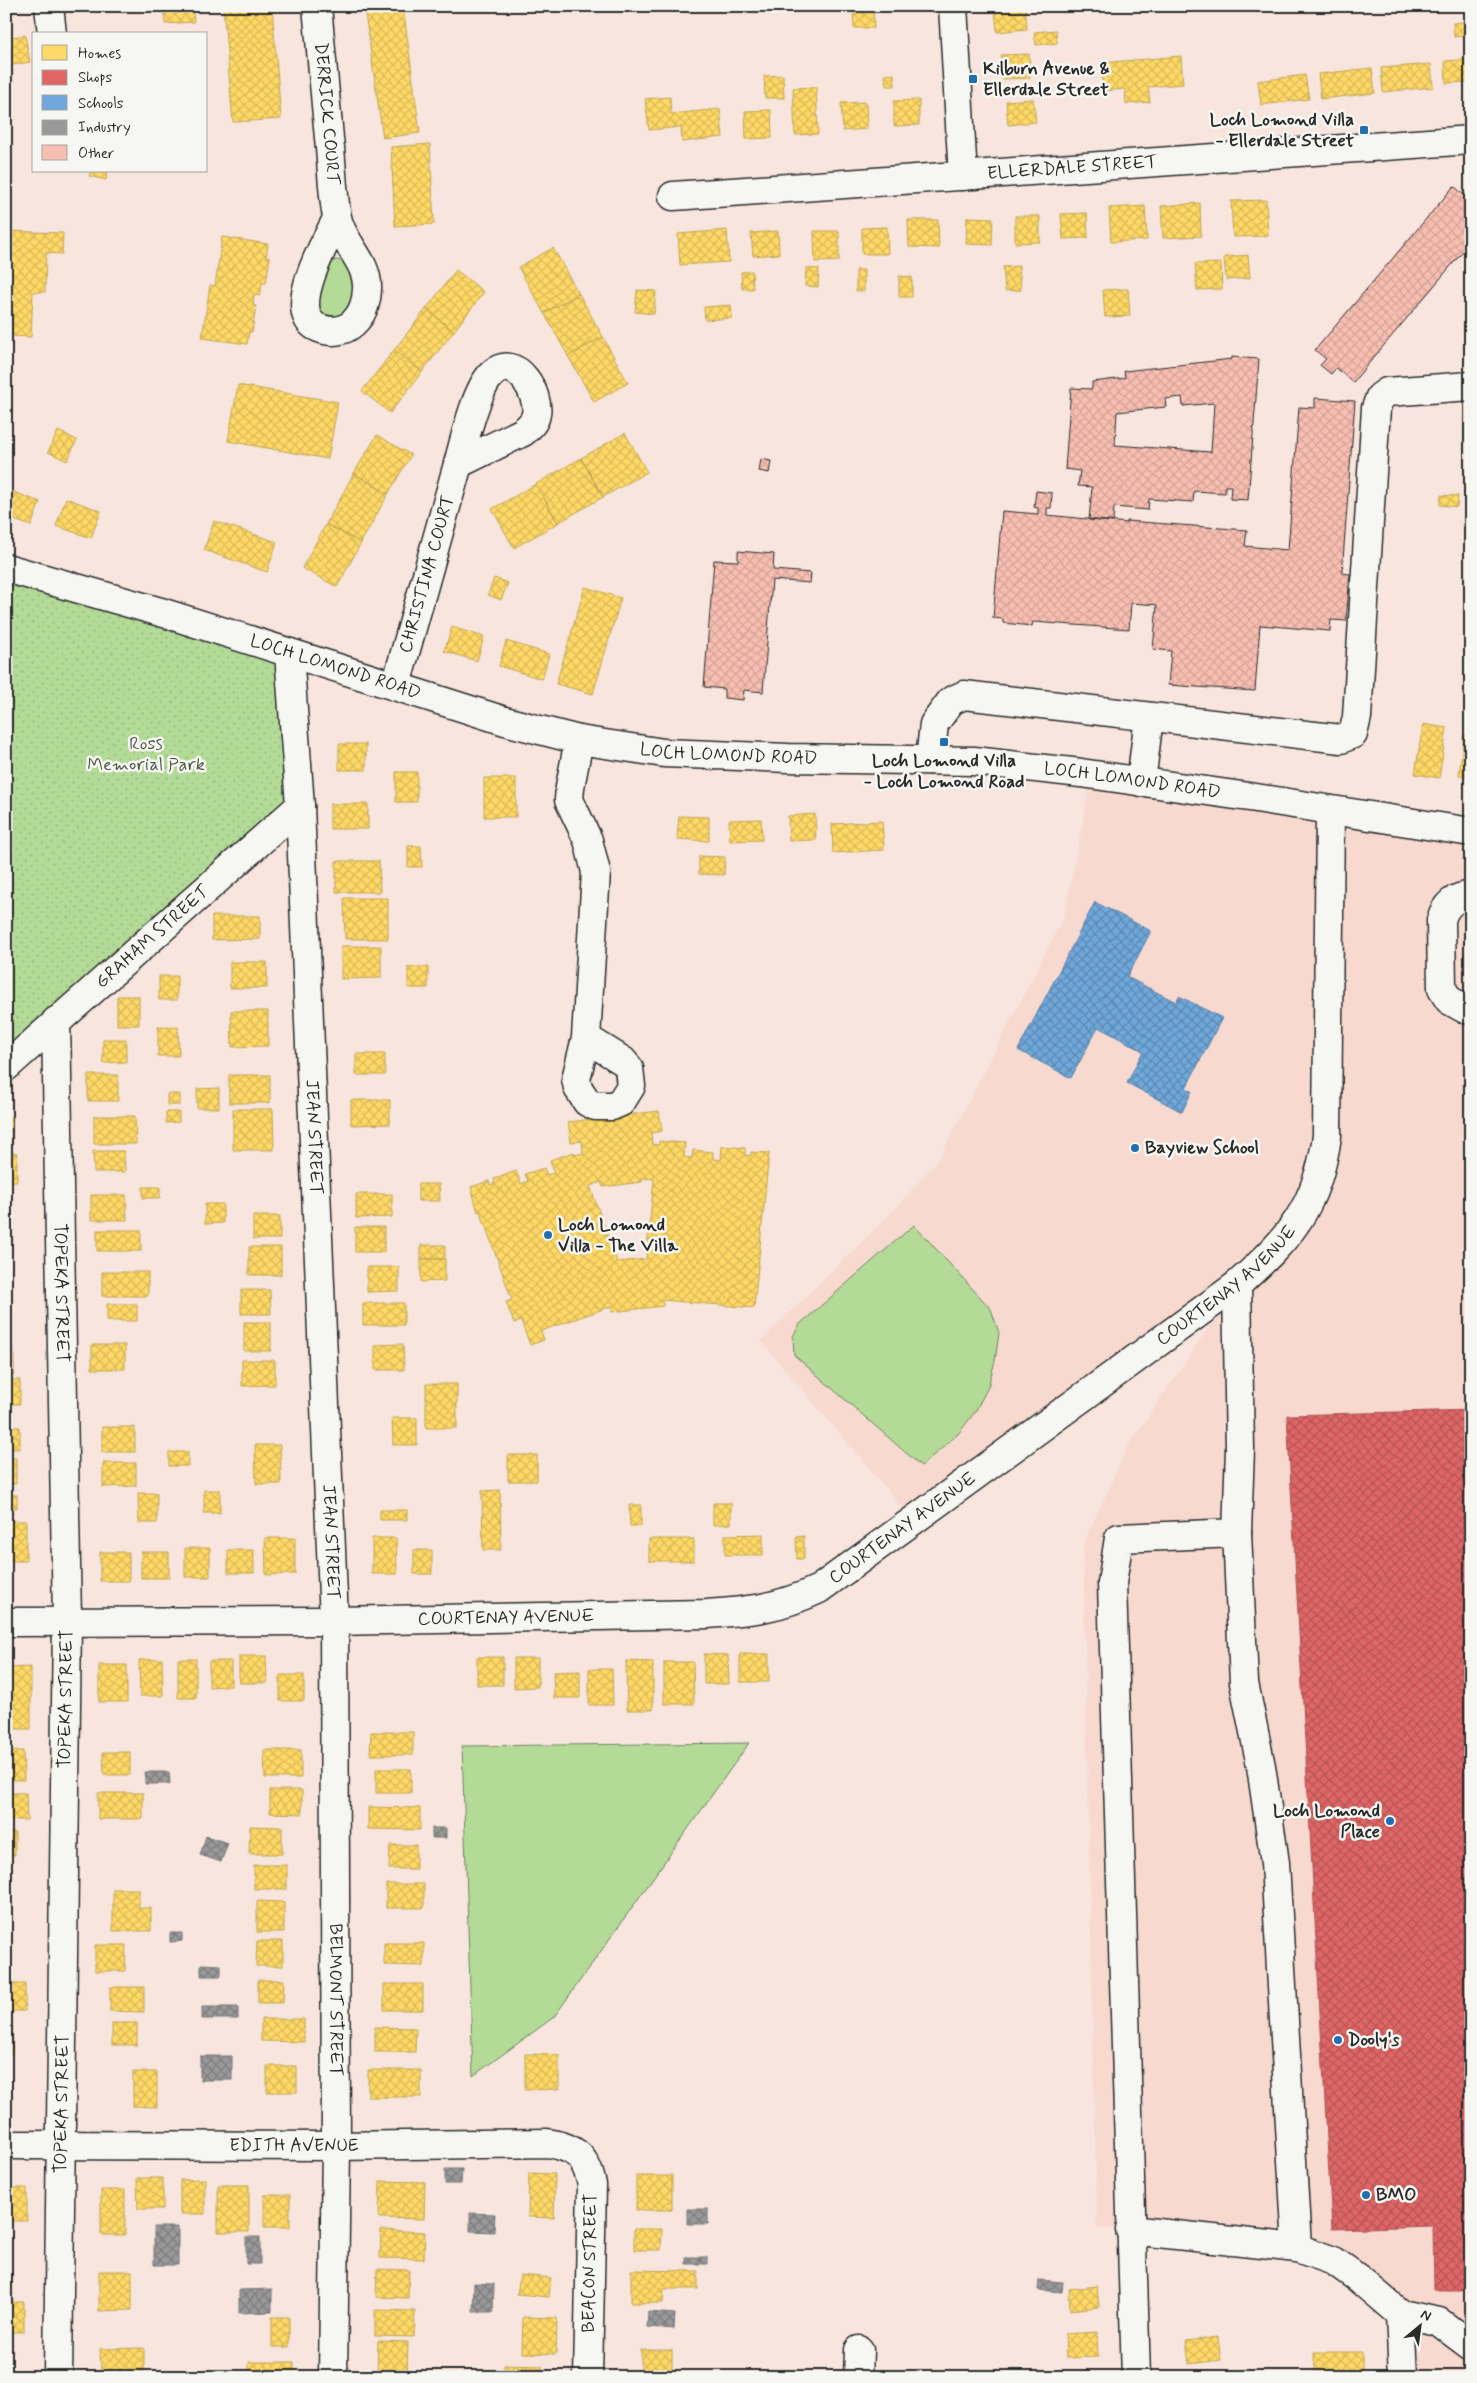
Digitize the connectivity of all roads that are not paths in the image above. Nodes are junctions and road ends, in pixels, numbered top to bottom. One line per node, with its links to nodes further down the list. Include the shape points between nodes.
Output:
1 (49, 6): 4 (street)
2 (317, 6): 8 (street, DERRICK COURT)
3 (953, 6): 6 (street)
4 (52, 32)
5 (1471, 140): 6 (street, ELLERDALE STREET)
6 (963, 176): 7 (street, ELLERDALE STREET)
7 (673, 196)
8 (337, 219)
9 (1471, 386): 14 (street, via 1387,392 1380,397 1376,408 1357,717 1353,734 1341,739)
10 (458, 464): 13 (street, CHRISTINA COURT)
11 (6, 568): 12 (street, LOCH LOMOND ROAD)
12 (289, 653): 13 (street, LOCH LOMOND ROAD); 18 (street, JEAN STREET)
13 (396, 686): 15 (street, LOCH LOMOND ROAD, via 505,721)
14 (1149, 717): 16 (street, via 964,695 951,701 934,724); 17 (street)
15 (580, 740): 16 (street, LOCH LOMOND ROAD, via 664,753); 24 (street, via 569,800 591,848 596,872)
16 (930, 760): 17 (street, LOCH LOMOND ROAD, via 974,761)
17 (1142, 782): 19 (street, LOCH LOMOND ROAD)
18 (300, 806): 23 (street, GRAHAM STREET); 29 (street, JEAN STREET)
19 (1330, 810): 20 (street, LOCH LOMOND ROAD); 26 (street, COURTENAY AVENUE, via 1328,1105 1323,1166 1303,1214 1287,1237)
20 (1471, 832)
21 (1471, 896): 22 (street, via 1452,902 1441,920 1442,989 1449,1000)
22 (1464, 1010)
23 (56, 1021): 25 (street, GRAHAM STREET); 28 (street, TOPEKA STREET)
24 (586, 1038)
25 (6, 1067)
26 (1237, 1285): 27 (street, via 1240,1449); 29 (street, COURTENAY AVENUE, via 846,1571 791,1602 765,1609 706,1614)
27 (1237, 1533): 35 (street, via 1119,1538 1112,1583); 36 (street, via 1244,1683 1261,1766 1275,1863)
28 (67, 1620): 29 (street, COURTENAY AVENUE); 30 (street, COURTENAY AVENUE); 32 (street, TOPEKA STREET)
29 (334, 1621): 33 (street, BELMONT STREET)
30 (6, 1622)
31 (6, 2145): 32 (street, EDITH AVENUE)
32 (62, 2145): 33 (street, EDITH AVENUE); 39 (street, TOPEKA STREET)
33 (336, 2146): 34 (street, EDITH AVENUE, via 547,2143 562,2145); 40 (street, BELMONT STREET)
34 (578, 2153): 41 (street, BEACON STREET, via 588,2168 592,2185)
35 (1130, 2230): 36 (street); 42 (street)
36 (1297, 2248): 37 (street, via 1334,2261)
37 (1400, 2314): 38 (street, via 1439,2322); 43 (street)
38 (1471, 2346)
39 (58, 2377)
40 (333, 2377)
41 (588, 2377)
42 (1136, 2377)
43 (1403, 2377)

